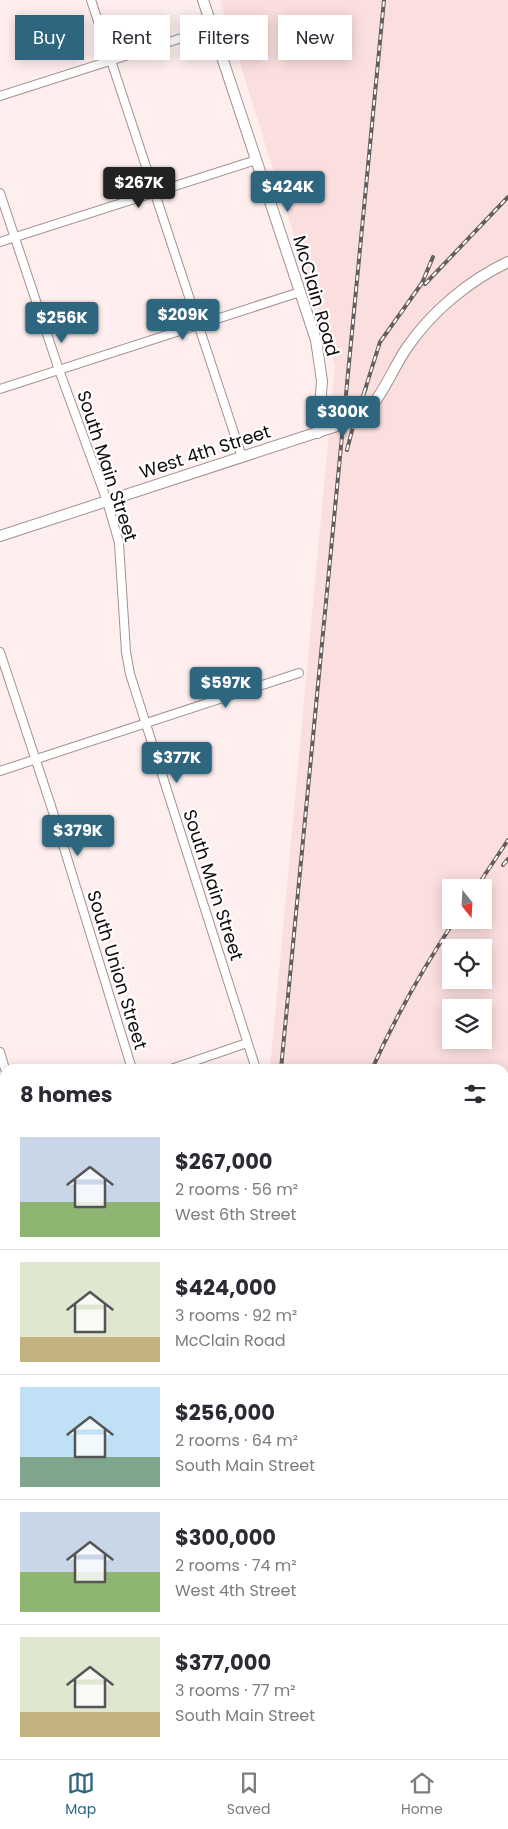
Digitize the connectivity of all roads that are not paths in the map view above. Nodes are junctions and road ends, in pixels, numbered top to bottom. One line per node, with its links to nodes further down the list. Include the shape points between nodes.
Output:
1 (91, 0): 3 (street)
2 (203, 0): 4 (street, McClain Road)
3 (96, 15)
4 (208, 15)
5 (111, 60): 7 (street); 9 (street)
6 (223, 60): 8 (street, McClain Road)
7 (0, 96)
8 (256, 160): 9 (street); 14 (street, McClain Road)
9 (155, 192): 11 (street); 15 (street)
10 (0, 193): 11 (street, South Main Street)
11 (15, 237): 12 (street); 16 (street, South Main Street)
12 (0, 242)
13 (508, 262): 18 (street, West 4th Street, via 467,287 435,314 407,347 364,415)
14 (300, 292): 15 (street); 18 (street, McClain Road, via 316,340 321,369)
15 (199, 324): 16 (street); 19 (street)
16 (59, 370): 17 (street); 20 (street, South Main Street)
17 (0, 389)
18 (318, 433): 19 (street, West 4th Street)
19 (242, 457): 20 (street, West 4th Street)
20 (107, 501): 21 (street, West 4th Street); 24 (street, South Main Street, via 119,543 126,652)
21 (0, 536)
22 (0, 652): 25 (street, South Union Street)
23 (299, 673): 24 (street)
24 (146, 723): 25 (street); 27 (street, South Main Street)
25 (36, 760): 26 (street); 30 (street, South Union Street)
26 (0, 771)
27 (247, 1043): 31 (street); 32 (street, South Main Street)
28 (0, 1052): 29 (street)
29 (4, 1064)
30 (130, 1064)
31 (186, 1064)
32 (254, 1064)

